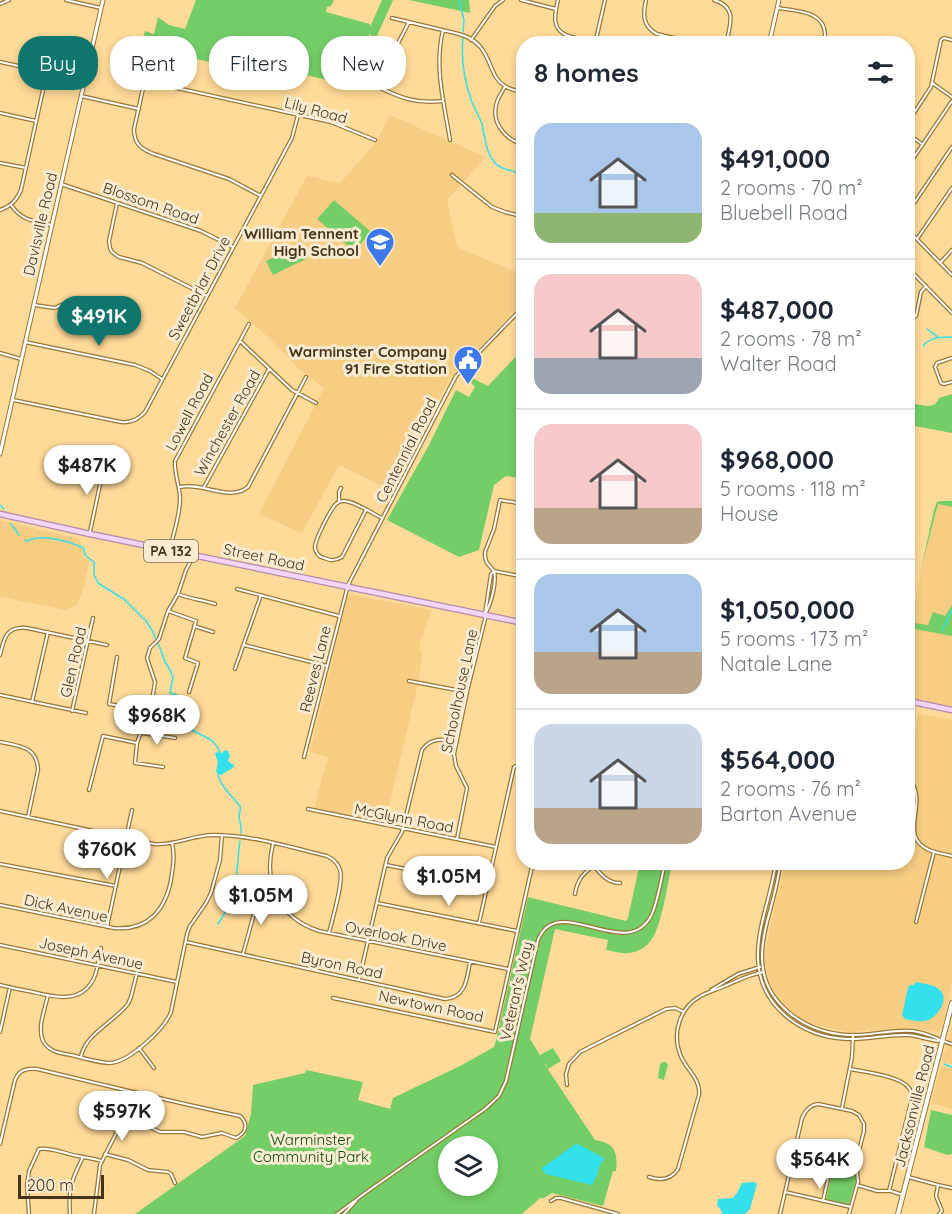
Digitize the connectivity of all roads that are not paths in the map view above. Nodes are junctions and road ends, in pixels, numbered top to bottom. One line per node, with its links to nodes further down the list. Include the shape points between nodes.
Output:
1 (9, 0): 12 (street)
2 (66, 0): 14 (street)
3 (103, 0): 14 (street, Davisville Road)
4 (493, 0): 13 (street)
5 (502, 0): 13 (street)
6 (521, 0): 16 (street)
7 (558, 0): 16 (street)
8 (605, 0): 23 (street)
9 (646, 0): 24 (street, via 646,24)
10 (714, 0): 25 (street, via 730,12)
11 (779, 0): 15 (street)
12 (0, 4)
13 (496, 4): 28 (street)
14 (101, 8): 20 (street, Davisville Road)
15 (777, 8): 26 (street); 27 (street, via 817,17 826,29)
16 (556, 9): 22 (street, via 556,24 562,33)
17 (392, 18): 18 (street)
18 (409, 22): 19 (street); 21 (street)
19 (442, 30): 28 (street); 42 (street, via 438,64)
20 (95, 36)
21 (402, 36)
22 (570, 36)
23 (595, 36)
24 (666, 36)
25 (728, 36)
26 (771, 36)
27 (825, 36)
28 (471, 40): 33 (street)
29 (952, 40): 32 (street, via 942,39)
30 (0, 62): 31 (street)
31 (18, 66)
32 (932, 83): 41 (street); 44 (street)
33 (505, 86): 34 (street); 51 (street, via 495,111 506,136)
34 (516, 89)
35 (43, 90): 47 (street)
36 (82, 90): 40 (street, Davisville Road)
37 (143, 90): 43 (street)
38 (186, 90): 46 (street, Lily Road)
39 (386, 90): 42 (street, via 415,102)
40 (81, 96): 43 (street); 58 (street, Davisville Road)
41 (952, 99): 52 (street)
42 (443, 101): 50 (street)
43 (139, 109): 60 (street, via 134,132 141,148 229,179)
44 (915, 111)
45 (0, 112): 47 (street)
46 (298, 115): 49 (street, Lily Road, via 335,123); 60 (street, Sweetbriar Drive, via 293,135)
47 (36, 121): 56 (street)
48 (915, 139): 52 (street)
49 (375, 140)
50 (450, 140)
51 (516, 142)
52 (922, 144): 54 (street)
53 (952, 147): 61 (street)
54 (915, 154)
55 (0, 163): 56 (street)
56 (26, 168): 63 (street, via 21,190)
57 (452, 175): 65 (street, via 492,207)
58 (61, 184): 62 (street, Blossom Road); 66 (street, Davisville Road)
59 (952, 188): 67 (street)
60 (261, 196): 68 (street, Sweetbriar Drive)
61 (915, 202)
62 (117, 203): 68 (street, Blossom Road, via 201,231); 74 (street, via 109,241 112,252)
63 (11, 205): 64 (street); 66 (street, via 22,217)
64 (0, 210)
65 (516, 215)
66 (52, 225): 76 (street, Davisville Road)
67 (917, 239): 70 (street)
68 (233, 247): 74 (street, Sweetbriar Drive)
69 (952, 250): 70 (street)
70 (940, 263): 71 (street)
71 (952, 274)
72 (915, 275): 73 (street)
73 (926, 286): 77 (street); 79 (street)
74 (207, 296): 88 (street, Sweetbriar Drive)
75 (106, 303): 76 (street, via 79,298 55,308)
76 (34, 304): 82 (street, Davisville Road)
77 (952, 313)
78 (516, 314): 102 (street, Centennial Road, via 458,374)
79 (915, 317)
80 (249, 324): 81 (street, Lowell Road)
81 (240, 341): 86 (street); 95 (street, Lowell Road, via 175,461)
82 (25, 342): 85 (street, Davisville Road); 88 (street, via 130,364)
83 (0, 353): 85 (street)
84 (952, 358): 89 (street, via 935,367 940,381)
85 (21, 359): 91 (street, Davisville Road)
86 (269, 369): 90 (street); 96 (street, Winchester Road)
87 (306, 377): 90 (street)
88 (162, 378): 91 (street, Sweetbriar Drive, via 143,414 129,422)
89 (952, 382)
90 (298, 393): 92 (street); 96 (street, via 248,488 240,493)
91 (13, 400): 93 (street, Davisville Road)
92 (316, 403)
93 (0, 454)
94 (105, 461): 103 (street)
95 (179, 488): 96 (street); 104 (street, Lowell Road, via 180,504)
96 (204, 488)
97 (341, 488): 98 (street)
98 (339, 502): 100 (street, via 348,501); 100 (street, via 315,543 322,558 332,561 342,557)
99 (516, 503): 106 (street, via 500,500 485,552)
100 (366, 510): 102 (street)
101 (0, 514): 103 (main road, Street Road / PA 132)
102 (382, 518): 108 (street, Centennial Road)
103 (90, 534): 104 (main road, Street Road / PA 132)
104 (170, 550): 105 (main road, Street Road / PA 132)
105 (194, 555): 108 (main road, Street Road / PA 132); 110 (street)
106 (494, 571): 107 (street); 114 (street, Schoolhouse Lane)
107 (516, 575)
108 (347, 587): 114 (main road, Street Road / PA 132); 115 (street, Reeves Lane)
109 (237, 589): 111 (street)
110 (178, 594): 112 (street); 113 (street)
111 (261, 595): 115 (street); 123 (street)
112 (215, 604)
113 (168, 611): 118 (street, via 196,621); 136 (street, via 159,639 147,658 155,682)
114 (486, 615): 117 (main road, Street Road / PA 132); 130 (street, Schoolhouse Lane)
115 (339, 616): 126 (street, Reeves Lane)
116 (93, 618): 121 (street, Glen Road)
117 (516, 621)
118 (194, 626): 120 (street); 129 (street, via 185,658 198,663)
119 (48, 632): 121 (street); 124 (street, via 12,630 4,638); 132 (street)
120 (213, 632)
121 (88, 641): 122 (street); 135 (street, Glen Road)
122 (107, 645)
123 (244, 645): 126 (street); 127 (street)
124 (0, 655)
125 (117, 657): 136 (street, via 109,704)
126 (327, 666): 143 (street, Reeves Lane)
127 (235, 669)
128 (410, 681): 130 (street)
129 (189, 692)
130 (467, 692): 141 (street, Schoolhouse Lane)
131 (0, 694): 132 (street)
132 (32, 702): 135 (street)
133 (915, 702): 134 (main road)
134 (952, 710)
135 (72, 711): 137 (street)
136 (148, 711): 138 (street)
137 (86, 713)
138 (142, 733): 139 (street); 142 (street)
139 (175, 738)
140 (0, 742): 152 (street, via 26,748 38,762)
141 (457, 742): 153 (street, via 435,740 422,750); 157 (street, Schoolhouse Lane, via 455,762 467,791)
142 (137, 743): 145 (street, via 135,763); 146 (street, via 103,736)
143 (304, 757)
144 (516, 766): 160 (street)
145 (164, 767)
146 (89, 790)
147 (915, 791): 150 (street)
148 (308, 809): 153 (street, McGlynn Road)
149 (132, 810): 156 (street)
150 (915, 810)
151 (0, 811): 152 (street)
152 (28, 817): 156 (street)
153 (403, 829): 157 (street, McGlynn Road); 164 (street)
154 (915, 834): 161 (street, via 921,844)
155 (222, 836): 158 (street); 159 (street); 184 (street, via 211,893 190,926)
156 (126, 838): 158 (street, via 161,845); 173 (street)
157 (457, 839): 160 (street, McGlynn Road)
158 (172, 843): 180 (street, Dick Avenue, via 174,861 161,908 137,926)
159 (273, 843): 174 (street, Overlook Drive, via 269,867); 182 (street, via 327,856 339,867 341,878)
160 (496, 848): 172 (street)
161 (934, 852): 162 (street); 178 (street)
162 (952, 856)
163 (0, 864): 173 (street)
164 (386, 865): 172 (street); 176 (street)
165 (530, 870): 181 (street, Newtown Road)
166 (587, 870): 175 (street, via 576,885)
167 (598, 870): 171 (street, via 607,880)
168 (663, 870): 234 (street, Veteran's Way, via 651,917 636,930 621,933 564,921 543,930 505,1086 499,1096)
169 (774, 870): 191 (street, via 758,945)
170 (778, 870): 190 (street, via 762,952)
171 (620, 883)
172 (488, 885): 179 (street)
173 (116, 886): 180 (street)
174 (275, 893): 182 (street, Overlook Drive, via 285,910 298,921); 187 (street, via 255,910)
175 (575, 894)
176 (377, 903): 179 (street); 183 (street)
177 (0, 905): 180 (street, Dick Avenue)
178 (916, 922)
179 (479, 923): 181 (street)
180 (107, 927)
181 (517, 931): 192 (street, Newtown Road)
182 (329, 933): 183 (street, Overlook Drive)
183 (368, 941): 188 (street, Overlook Drive); 196 (street)
184 (185, 942): 187 (street, Byron Road); 197 (street)
185 (0, 945): 189 (street, Joseph Avenue)
186 (101, 948): 189 (street)
187 (243, 954): 196 (street, Byron Road)
188 (470, 962): 192 (street, Overlook Drive); 196 (street, Byron Road, via 464,989 445,999)
189 (98, 965): 195 (street, Joseph Avenue); 201 (street, via 92,982 80,994 67,998)
190 (763, 966): 191 (street); 194 (street)
191 (759, 967): 193 (street); 200 (street)
192 (508, 969): 202 (street, Newtown Road, via 495,1032)
193 (759, 972): 194 (street); 200 (street); 207 (street, via 771,1001 793,1023 816,1033)
194 (764, 972): 206 (street, via 774,996 793,1017 819,1029)
195 (137, 973): 197 (street, Joseph Avenue); 211 (street, via 128,1004 86,1044)
196 (359, 980)
197 (177, 982): 210 (street, via 167,1021)
198 (0, 985): 199 (street)
199 (10, 987): 201 (street); 205 (street)
200 (706, 993): 204 (street)
201 (48, 995): 211 (street, via 41,1029 44,1041 54,1051)
202 (333, 998)
203 (952, 1003): 208 (main road, Jacksonville Road)
204 (684, 1012): 214 (street, via 666,1009 580,1052 569,1064); 225 (street, via 677,1043 698,1083 699,1095 676,1172 667,1179)
205 (0, 1032)
206 (854, 1035): 207 (street); 208 (street, via 903,1030)
207 (853, 1039): 208 (street, via 908,1035); 213 (street)
208 (943, 1041): 209 (street); 226 (main road, Jacksonville Road)
209 (952, 1044)
210 (139, 1048): 211 (street, via 127,1058 108,1063); 212 (street)
211 (81, 1058)
212 (154, 1068)
213 (850, 1069): 216 (street); 231 (street, via 900,1081 912,1094)
214 (567, 1085)
215 (132, 1092): 217 (street, via 123,1106); 217 (street, via 240,1116 245,1129 237,1138 220,1133 202,1137 160,1132); 218 (street, via 37,1069 22,1070 15,1080)
216 (842, 1108): 219 (street, via 818,1104 806,1110); 223 (street, via 857,1113 863,1121)
217 (125, 1117): 221 (street)
218 (0, 1144)
219 (796, 1144): 220 (street); 232 (street)
220 (834, 1152): 223 (street); 236 (street)
221 (105, 1154): 224 (street); 227 (street, via 148,1170 168,1172)
222 (83, 1157): 224 (street); 238 (street, via 39,1150 29,1170); 239 (street, via 72,1179)
223 (857, 1157): 228 (street)
224 (101, 1161): 240 (street)
225 (649, 1177)
226 (908, 1177): 229 (street); 233 (main road, Jacksonville Road)
227 (175, 1183)
228 (857, 1185): 231 (street); 237 (street)
229 (938, 1185): 230 (street); 247 (street, via 936,1196 942,1211)
230 (952, 1188)
231 (889, 1191): 233 (street)
232 (785, 1192): 236 (street); 244 (street)
233 (903, 1195): 246 (main road, Jacksonville Road)
234 (357, 1200): 241 (street); 242 (street)
235 (551, 1201): 243 (street, via 561,1198)
236 (823, 1201): 237 (street)
237 (851, 1207): 245 (street)
238 (29, 1214)
239 (70, 1214)
240 (94, 1214)
241 (337, 1214)
242 (344, 1214)
243 (618, 1214)
244 (780, 1214)
245 (849, 1214)
246 (898, 1214)
247 (939, 1214)

